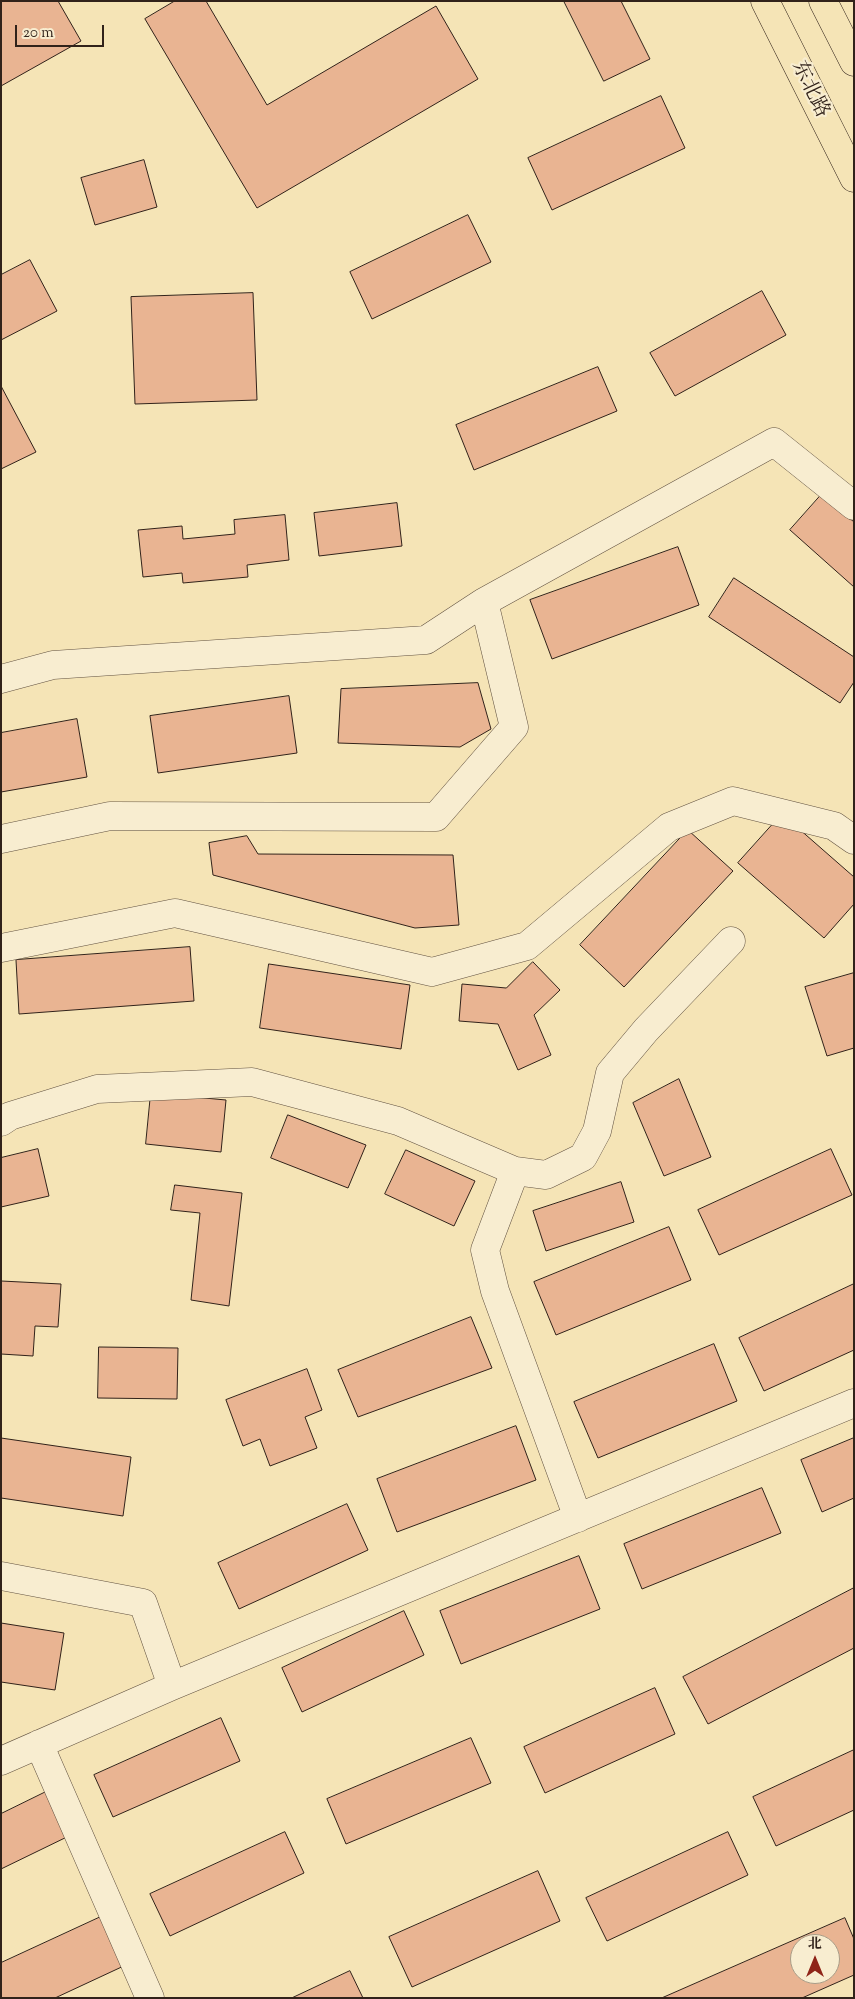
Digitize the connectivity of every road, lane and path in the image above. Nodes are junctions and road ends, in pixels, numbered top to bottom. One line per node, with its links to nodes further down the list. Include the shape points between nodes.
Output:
1 (765, 1): 4 (main road, 东北路)
2 (823, 1): 3 (main road)
3 (854, 62)
4 (854, 178)
5 (854, 506): 6 (street, via 774,442)
6 (484, 602): 7 (street, via 426,640 53,665); 8 (street, via 514,727 436,817 110,816)
7 (1, 679)
8 (1, 839)
9 (854, 840): 11 (street, via 834,826 733,801 669,827 527,946 432,972 175,913)
10 (731, 941): 13 (street, via 646,1030 610,1073 597,1131 583,1158 546,1175)
11 (1, 948)
12 (1, 1122): 13 (street, via 10,1116 97,1090 252,1082 398,1120)
13 (515, 1171): 15 (street, via 485,1250 495,1291)
14 (854, 1403): 15 (street)
15 (578, 1518): 17 (street)
16 (1, 1576): 17 (street, via 143,1603)
17 (172, 1686): 18 (street)
18 (39, 1744): 19 (street); 20 (street)
19 (1, 1761)
20 (150, 1998)

